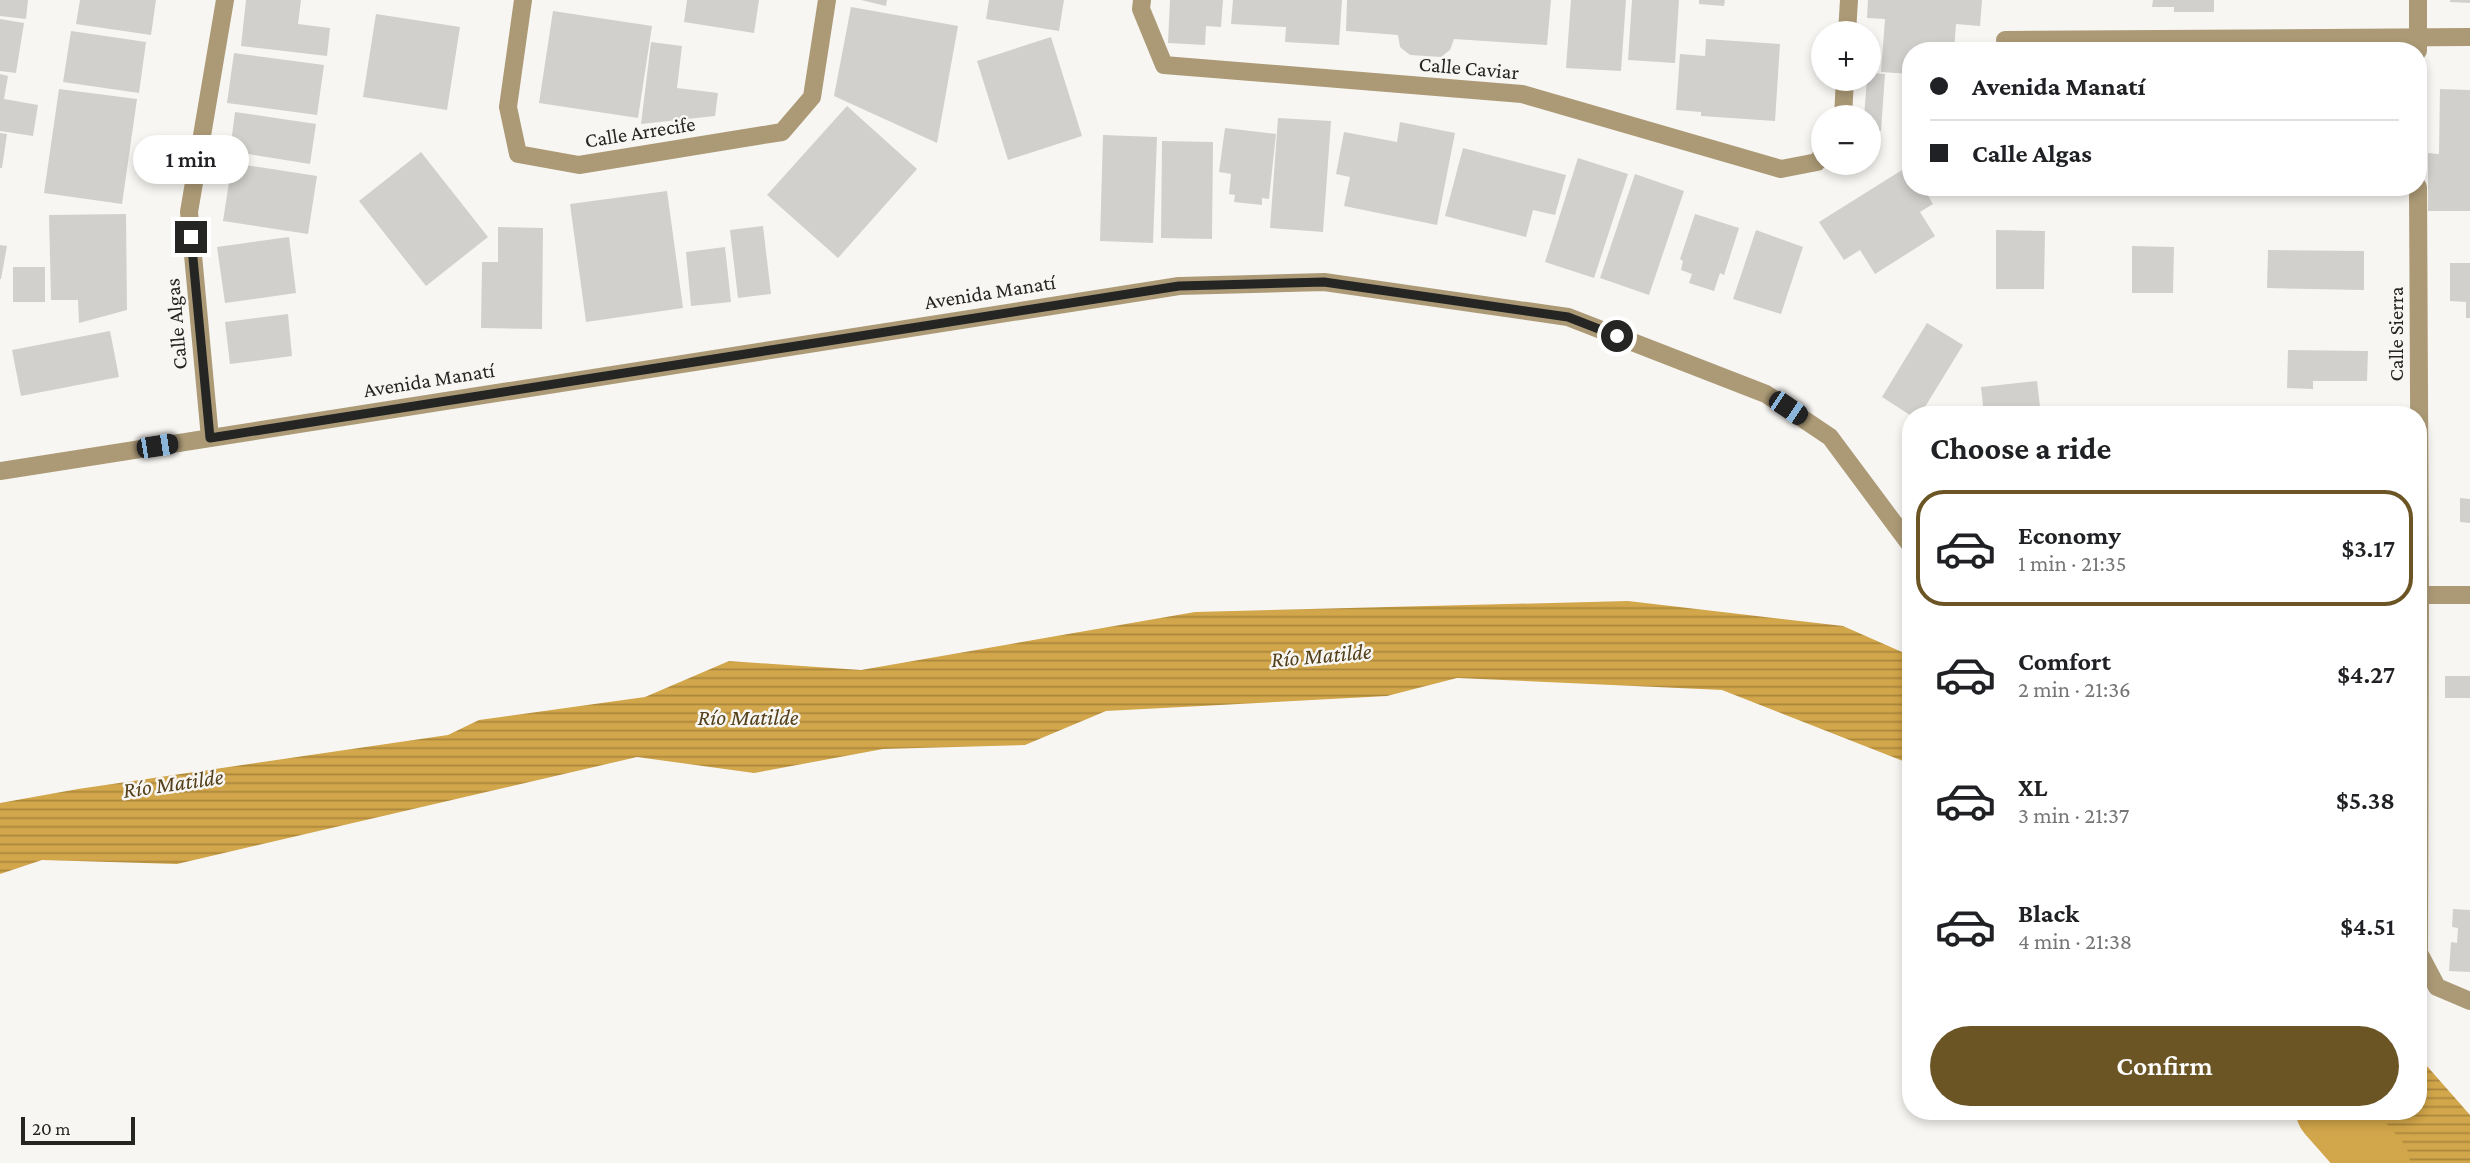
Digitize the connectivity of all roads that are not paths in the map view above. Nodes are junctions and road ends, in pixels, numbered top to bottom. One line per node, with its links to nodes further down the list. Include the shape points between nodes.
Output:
1 (225, 0): 16 (street, Calle Algas, via 189,212)
2 (523, 0): 3 (street, Calle Arrecife, via 508,107 518,154 579,165 782,132 812,97)
3 (827, 0)
4 (1142, 0): 13 (street, Calle Caviar, via 1141,9 1164,65 1522,94 1780,169)
5 (1849, 0): 7 (street)
6 (2418, 0): 11 (street)
7 (1848, 21)
8 (2470, 37): 12 (street)
9 (2005, 40): 10 (street)
10 (2212, 42)
11 (2418, 42)
12 (2427, 43)
13 (1811, 163)
14 (2418, 196): 15 (street, Calle Sierra)
15 (2419, 406)
16 (210, 438): 17 (street, Avenida Manatí); 18 (street, Avenida Manatí, via 1179,286 1324,282 1568,317 1766,394 1830,437)
17 (0, 471)
18 (1902, 534)
19 (2470, 594): 20 (street)
20 (2427, 595)
21 (2427, 968): 22 (street, Calle Sierra, via 2437,987)
22 (2470, 1001)

